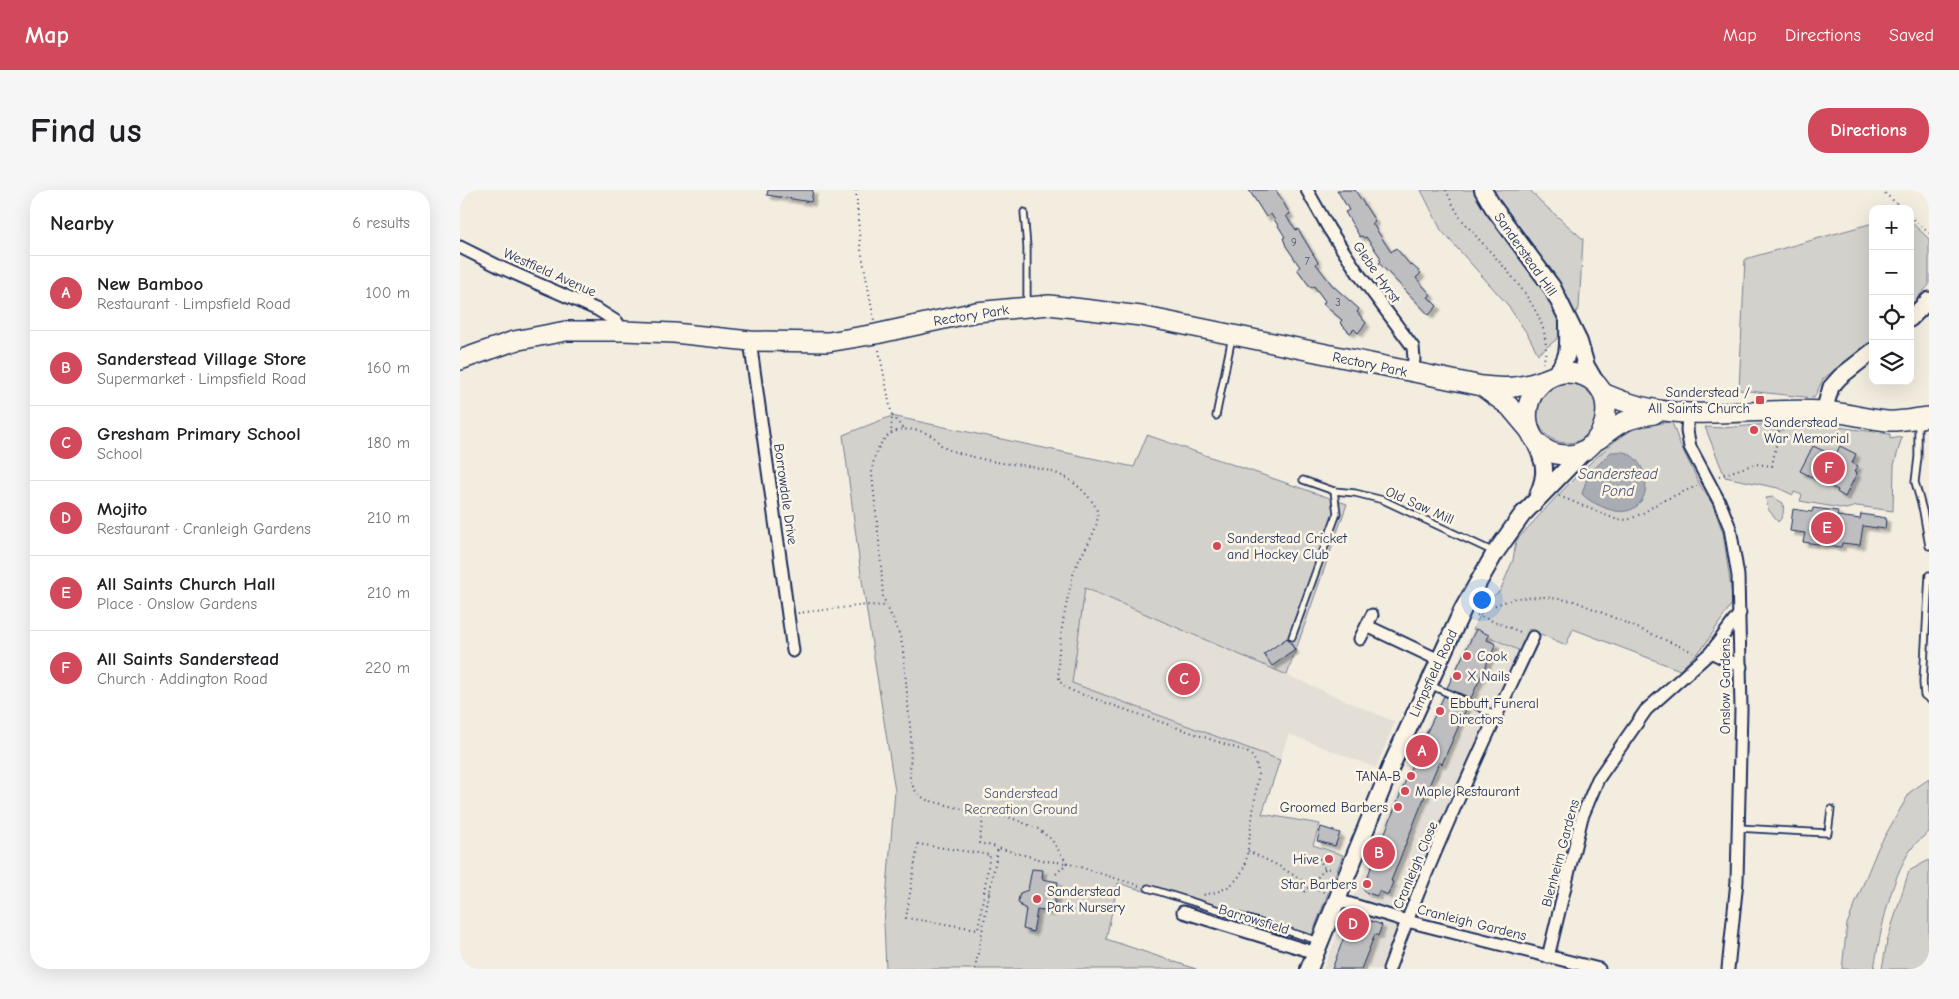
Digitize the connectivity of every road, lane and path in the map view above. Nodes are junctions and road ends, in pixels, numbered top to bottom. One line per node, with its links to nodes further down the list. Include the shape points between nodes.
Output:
1 (856, 190): 16 (path, via 860,244)
2 (1307, 190): 21 (street, Glebe Hyrst, via 1358,273 1413,347)
3 (1446, 190): 24 (path, via 1460,216 1529,297 1545,334 1547,352 1541,369)
4 (1484, 190): 14 (main road, Sanderstead Hill, via 1552,287)
5 (1881, 190): 6 (path)
6 (1898, 205)
7 (1024, 212): 12 (lane)
8 (1914, 220): 9 (path)
9 (1929, 233)
10 (460, 247): 15 (street, Westfield Avenue, via 598,310)
11 (1929, 300): 13 (street)
12 (1027, 307): 16 (main road, Rectory Park, via 976,312); 17 (main road, Rectory Park, via 1049,305 1141,316)
13 (1914, 315)
14 (1568, 318): 22 (main road, Sanderstead Hill, via 1566,360); 25 (main road, Sanderstead Hill, via 1586,366)
15 (623, 330): 18 (main road, Rectory Park); 20 (main road, Rectory Park, via 566,331 514,341)
16 (876, 334): 18 (main road, Rectory Park, via 828,342); 29 (path)
17 (1232, 335): 21 (main road, Rectory Park); 30 (lane)
18 (750, 341): 46 (street, Borrowdale Drive)
19 (1869, 354): 27 (street, via 1831,387)
20 (460, 360)
21 (1412, 373): 23 (main road, Rectory Park)
22 (1552, 376): 24 (main road, Rectory Park); 25 (main road, via 1575,373); 34 (main road, via 1534,393 1529,403 1526,416)
23 (1482, 386): 24 (main road, Rectory Park); 34 (main road, Rectory Park, via 1509,406)
24 (1528, 386)
25 (1601, 389): 28 (main road, via 1634,406); 35 (main road, via 1606,418)
26 (1784, 410): 27 (main road); 28 (main road, via 1711,415); 37 (path, via 1772,466 1755,464)
27 (1824, 411): 31 (main road, via 1889,421)
28 (1679, 413): 35 (main road, via 1636,417 1614,426); 37 (street, Onslow Gardens, via 1690,447)
29 (892, 416): 32 (path); 33 (path)
30 (1216, 416)
31 (1924, 417): 40 (lane, via 1915,482)
32 (905, 430): 33 (path); 62 (path, via 928,433 946,449 1029,466 1065,478 1090,498 1098,519 1074,572 1058,647 1060,682 1075,692 1251,755 1258,777)
33 (891, 434): 43 (path, via 876,452 872,469 882,593)
34 (1532, 435): 35 (main road, via 1539,445 1560,454 1568,455); 39 (main road, Limpsfield Road, via 1544,461)
35 (1588, 447): 39 (main road, Limpsfield Road)
36 (1303, 480): 38 (lane, Old Saw Mill)
37 (1708, 482): 39 (path, via 1660,502 1628,520); 45 (street, Onslow Gardens, via 1730,528)
38 (1334, 492): 41 (lane, Old Saw Mill, via 1383,500); 47 (lane, via 1337,512)
39 (1540, 496): 41 (main road, Limpsfield Road)
40 (1929, 546)
41 (1495, 553): 44 (main road, Limpsfield Road)
42 (1929, 575): 50 (lane)
43 (886, 606): 46 (path, via 866,605); 59 (path, via 903,649 912,786 919,796 928,800)
44 (1463, 609): 48 (path); 52 (path, via 1496,605 1515,598 1575,601); 53 (main road, Limpsfield Road)
45 (1740, 613): 52 (street, Blenheim Gardens); 54 (street, Onslow Gardens)
46 (788, 614): 51 (street, Borrowdale Drive)
47 (1292, 636)
48 (1533, 637): 57 (street, Cranleigh Close)
49 (1360, 639): 53 (street, via 1370,620)
50 (1928, 648): 56 (lane, via 1923,682 1924,695)
51 (793, 651)
52 (1707, 656): 54 (street); 78 (street, Blenheim Gardens, via 1646,710 1598,779 1582,818)
53 (1439, 660): 55 (main road, Limpsfield Road)
54 (1741, 667): 60 (street, Onslow Gardens)
55 (1428, 684): 57 (lane); 67 (main road, Limpsfield Road)
56 (1929, 699)
57 (1496, 715): 76 (street, Cranleigh Close)
58 (1831, 809): 60 (lane, via 1828,833)
59 (984, 813): 61 (path, via 978,843); 64 (path, via 1009,817 1038,829 1051,839)
60 (1738, 828): 83 (street, Onslow Gardens, via 1737,881)
61 (998, 848): 64 (path, via 1046,861); 72 (path)
62 (1248, 851): 68 (path); 73 (path, via 1245,866 1237,880 1224,889)
63 (1314, 858): 65 (path, via 1320,859)
64 (1067, 863): 66 (path); 69 (path)
65 (1326, 868): 67 (path); 68 (path)
66 (1056, 874)
67 (1346, 875): 74 (main road, Limpsfield Road)
68 (1311, 886): 71 (path); 74 (path)
69 (1148, 888): 77 (lane)
70 (984, 892): 70 (path, via 978,929 906,918 918,844 990,855); 72 (path)
71 (1304, 892)
72 (990, 893): 79 (path)
73 (1201, 895)
74 (1337, 900): 76 (street, Cranleigh Gardens); 77 (main road, Limpsfield Road)
75 (1183, 912): 77 (street, Barrowsfield)
76 (1407, 921): 78 (street, Cranleigh Gardens); 81 (street, Cranleigh Close)
77 (1318, 948): 80 (main road, Limpsfield Road)
78 (1548, 957): 82 (street, Cranleigh Gardens)
79 (975, 969)
80 (1309, 969)
81 (1389, 969)
82 (1600, 969)
83 (1728, 969)

